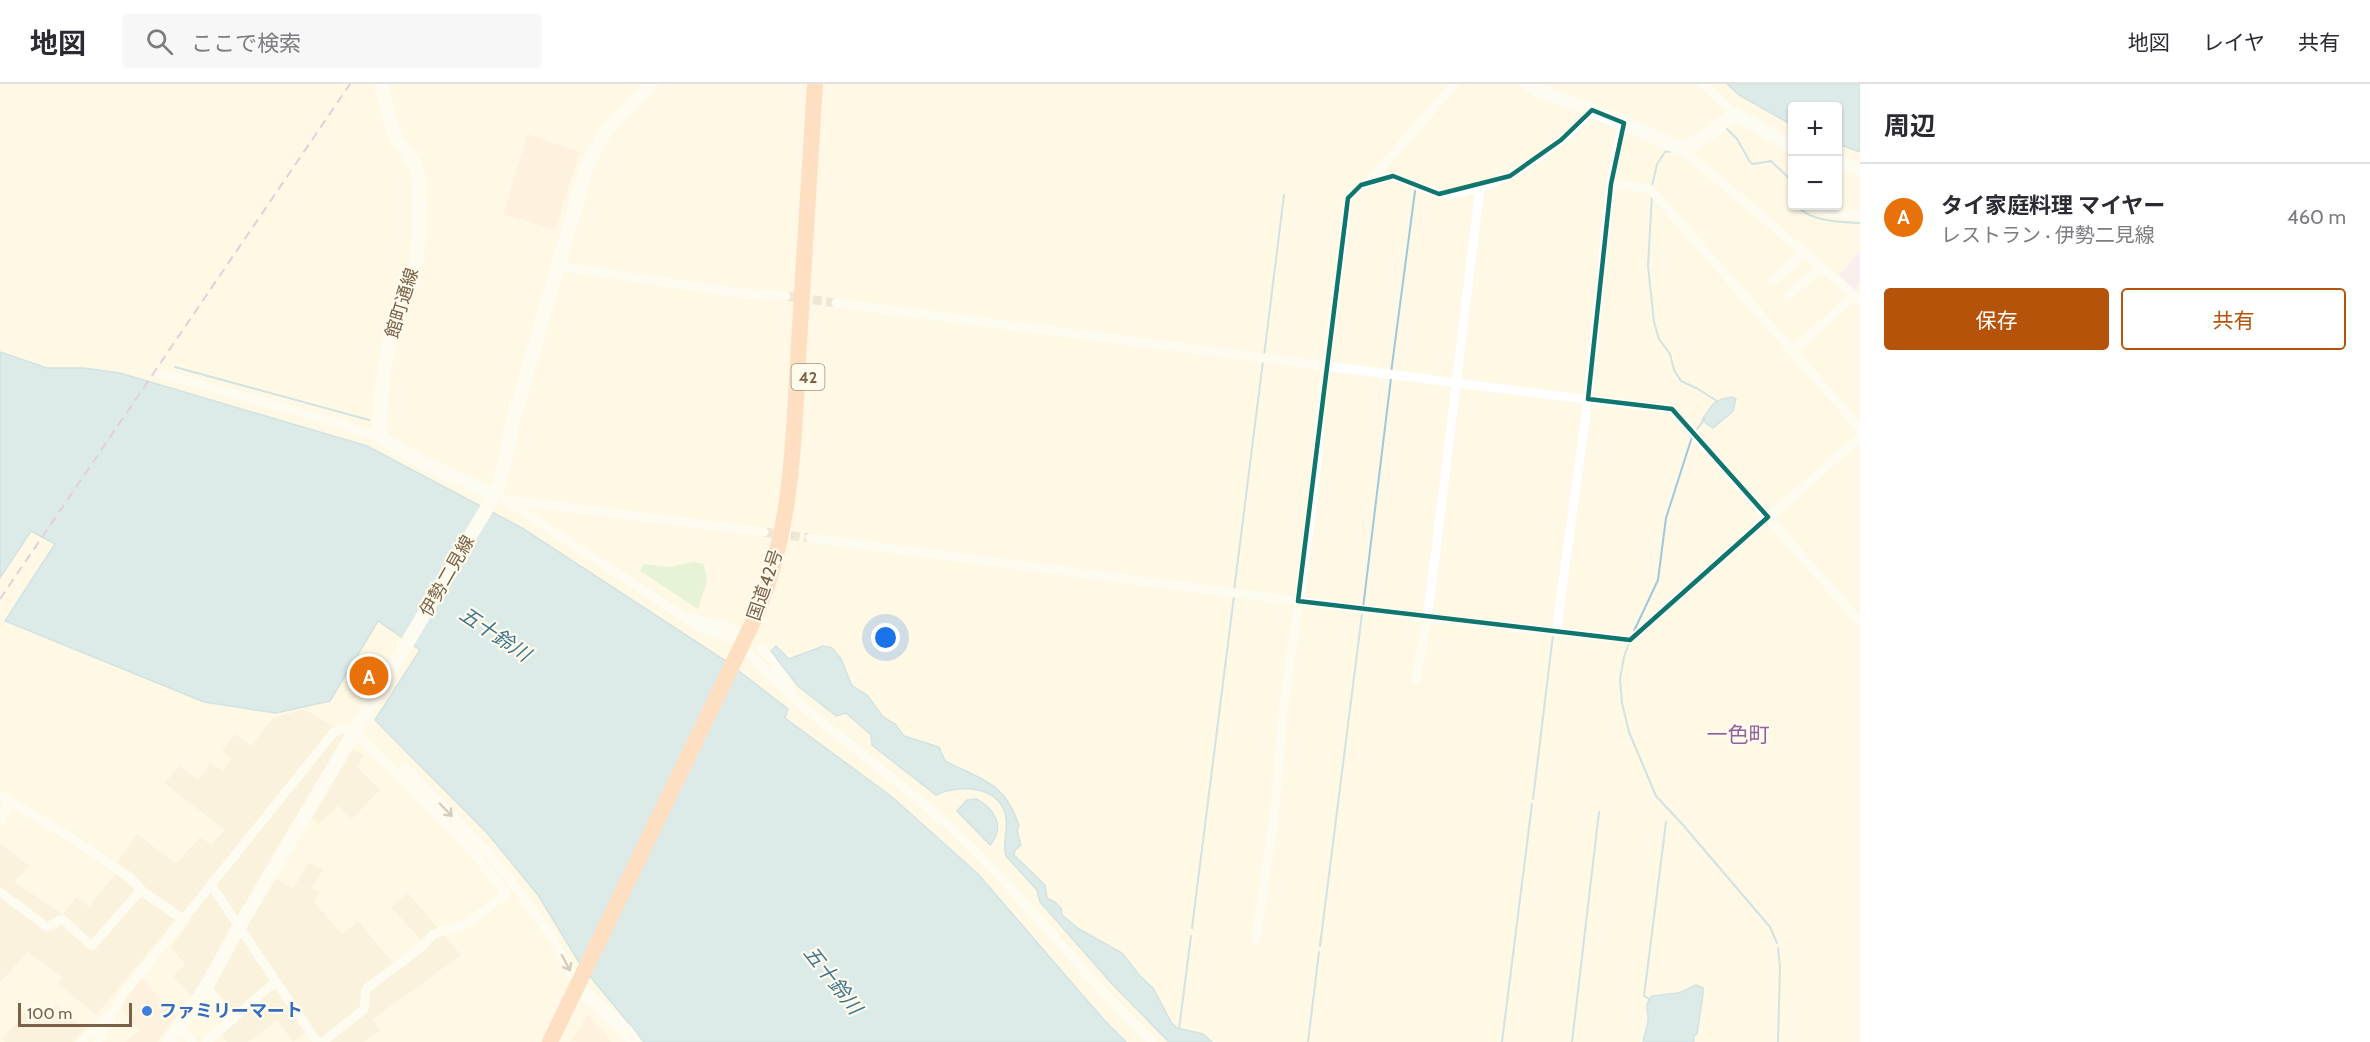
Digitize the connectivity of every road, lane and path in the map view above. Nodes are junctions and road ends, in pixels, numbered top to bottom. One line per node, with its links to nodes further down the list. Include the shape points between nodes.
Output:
1 (381, 84): 35 (main road, 館町通線, via 393,130 414,162 419,193 415,272 391,334 382,386)
2 (652, 84): 21 (main road, 伊勢二見線, via 608,129 591,155)
3 (815, 84): 44 (highway, 国道42号 / 42, via 790,489 779,550)
4 (826, 84): 44 (highway, 国道42号 / 42, via 798,509 783,575 763,626)
5 (1455, 84): 15 (street)
6 (1528, 84): 8 (main road)
7 (1703, 84): 9 (street)
8 (1592, 110): 10 (main road); 17 (street, via 1580,125 1510,176)
9 (1735, 114): 11 (main road); 12 (main road)
10 (1624, 123): 12 (main road); 16 (street)
11 (1788, 144)
12 (1682, 149): 20 (street)
13 (1842, 164): 14 (main road)
14 (1860, 170)
15 (1370, 182): 17 (street, via 1397,177 1439,194); 29 (street, via 1353,189 1348,198)
16 (1611, 184): 28 (street, via 1650,189); 32 (street)
17 (1480, 187): 31 (street)
18 (1821, 210): 19 (street)
19 (1860, 215)
20 (1804, 253): 22 (street); 23 (street)
21 (557, 266): 25 (street, via 732,292); 36 (main road, 伊勢二見線, via 513,422)
22 (1821, 267): 24 (street); 26 (street)
23 (1773, 281)
24 (1789, 295)
25 (786, 296)
26 (1857, 297): 28 (street)
27 (836, 303): 29 (street)
28 (1792, 351): 33 (street)
29 (1327, 366): 31 (street); 40 (street)
30 (162, 374): 35 (street)
31 (1456, 382): 32 (street); 41 (street)
32 (1588, 399): 37 (street, via 1672,409); 43 (street)
33 (1860, 428)
34 (1860, 437): 37 (street)
35 (381, 438): 36 (main road, via 469,482)
36 (496, 500): 38 (street); 44 (street, via 696,625); 46 (main road, 伊勢二見線)
37 (1768, 517): 42 (street); 43 (street, via 1630,640)
38 (764, 532)
39 (810, 538): 40 (street)
40 (1298, 601): 41 (street); 56 (street)
41 (1427, 618): 43 (street); 45 (street)
42 (1860, 622)
43 (1556, 633)
44 (745, 650): 58 (highway, 国道42号 / 42); 73 (street, via 777,683 939,816 981,856)
45 (1416, 679)
46 (355, 733): 47 (street); 51 (street, via 344,729 334,732); 55 (main road, 伊勢二見線)
47 (402, 771): 58 (street, one-way to 58, via 489,854); 69 (street, via 506,894 468,923 434,934 366,989 364,1009)
48 (0, 795): 49 (street)
49 (10, 800): 50 (street); 52 (street, via 129,877)
50 (0, 821)
51 (211, 885): 54 (street); 55 (street)
52 (141, 890): 53 (street, via 92,946 63,920 47,927); 54 (street)
53 (0, 892)
54 (184, 920): 60 (street)
55 (239, 927): 57 (street); 59 (main road, 伊勢二見線)
56 (1256, 940)
57 (276, 981): 61 (street); 68 (street)
58 (584, 985): 70 (highway, 国道42号 / 42); 71 (highway, 国道42号 / 42); 72 (main road)
59 (206, 987): 61 (street); 62 (main road, 伊勢二見線)
60 (112, 1013): 63 (street); 64 (street)
61 (233, 1018): 67 (street)
62 (179, 1028): 65 (main road, 伊勢二見線); 66 (street)
63 (81, 1042)
64 (98, 1042)
65 (169, 1042)
66 (192, 1042)
67 (206, 1042)
68 (317, 1042)
69 (323, 1042)
70 (550, 1042)
71 (562, 1042)
72 (634, 1042)
73 (1152, 1042)

